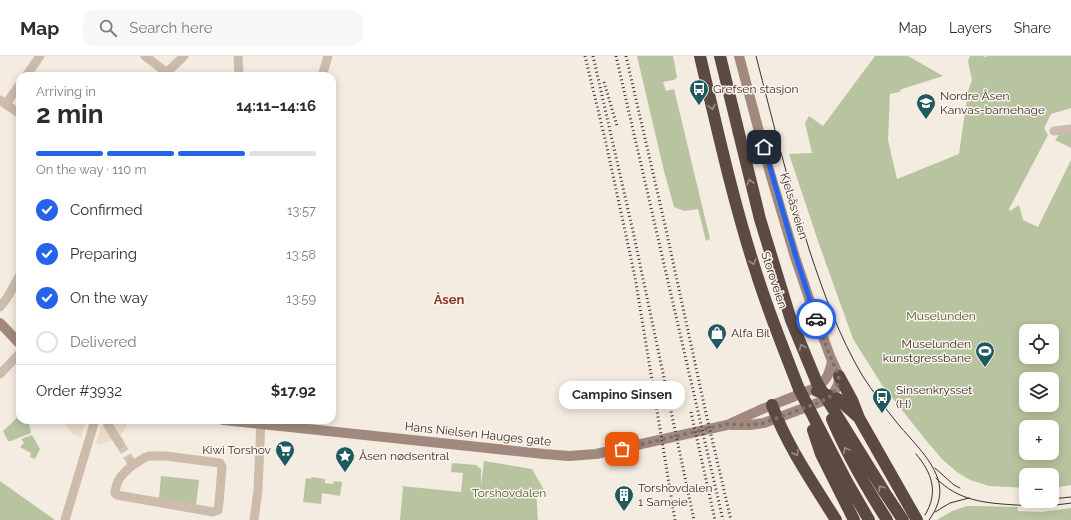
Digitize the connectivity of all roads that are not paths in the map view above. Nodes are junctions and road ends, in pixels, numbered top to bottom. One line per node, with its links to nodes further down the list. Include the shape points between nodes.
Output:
1 (40, 56): 9 (street)
2 (145, 56): 10 (street)
3 (184, 56): 11 (street)
4 (238, 56): 12 (street)
5 (328, 56): 13 (street)
6 (700, 56): 28 (highway, Storoveien, one-way to 28, via 756,272)
7 (720, 56): 27 (highway, Storoveien, one-way to 7, via 791,320 760,219)
8 (739, 56): 24 (street, Kjelsåsveien, via 770,173 812,307)
9 (29, 72)
10 (163, 72)
11 (167, 72)
12 (239, 72)
13 (323, 72)
14 (16, 88): 15 (street)
15 (3, 102): 16 (street)
16 (16, 111)
17 (1071, 129): 18 (street)
18 (1054, 131)
19 (16, 282): 20 (street)
20 (0, 307)
21 (1, 322): 22 (street)
22 (16, 339)
23 (16, 357): 25 (street)
24 (832, 361): 26 (street); 27 (street, Hans Nielsen Hauges gate, via 826,379)
25 (0, 374)
26 (839, 376): 29 (street, via 837,387); 31 (highway)
27 (815, 386): 29 (highway); 30 (street, Hans Nielsen Hauges gate); 45 (highway, Storoveien, one-way to 27, bridge, via 841,441); 46 (highway, one-way to 27, bridge)
28 (799, 389): 43 (highway, bridge, via 822,454); 44 (highway, Storoveien, bridge)
29 (831, 396): 31 (highway, via 846,405); 32 (street, Hans Nielsen Hauges gate)
30 (772, 405): 32 (highway); 36 (street, Hans Nielsen Hauges gate)
31 (859, 418): 47 (highway)
32 (777, 419): 36 (street, Hans Nielsen Hauges gate, via 758,424); 42 (highway, one-way to 42)
33 (94, 424): 40 (street)
34 (262, 424): 41 (street)
35 (279, 424): 36 (street, Hans Nielsen Hauges gate, via 570,456 622,449)
36 (727, 424)
37 (108, 425): 38 (street)
38 (120, 444)
39 (132, 464): 39 (street, via 149,456 220,463 222,467 218,510 213,512 117,495 117,481)
40 (65, 520)
41 (254, 520)
42 (836, 520)
43 (854, 520)
44 (869, 520)
45 (886, 520)
46 (903, 520)
47 (917, 520)

